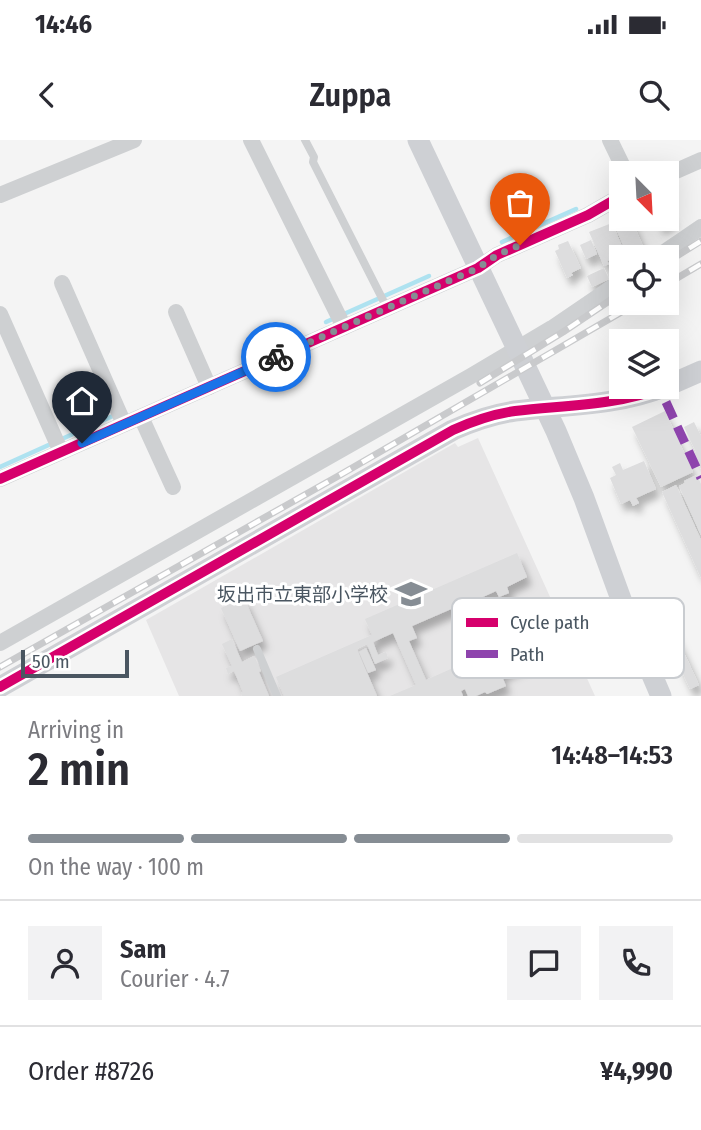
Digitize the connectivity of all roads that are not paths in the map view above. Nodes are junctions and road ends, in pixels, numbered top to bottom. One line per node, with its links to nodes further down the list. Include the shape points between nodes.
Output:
1 (134, 140): 9 (street)
2 (251, 140): 19 (street)
3 (305, 140): 16 (lane)
4 (418, 140): 13 (street)
5 (610, 140): 7 (street)
6 (701, 160): 8 (street)
7 (620, 161)
8 (679, 170)
9 (0, 195)
10 (609, 203): 13 (street)
11 (701, 227): 12 (street)
12 (675, 245)
13 (478, 268): 16 (street); 20 (street)
14 (62, 284): 26 (street)
15 (609, 289): 20 (street)
16 (383, 301): 19 (street)
17 (176, 312): 23 (street)
18 (0, 314): 28 (street)
19 (341, 321): 23 (street)
20 (517, 350): 25 (street); 32 (street)
21 (701, 371): 22 (street)
22 (679, 380)
23 (209, 387): 27 (street)
24 (624, 399): 25 (street)
25 (545, 409): 31 (street); 35 (street, via 494,415 453,430)
26 (121, 417): 27 (street); 28 (street)
27 (141, 417): 30 (street)
28 (59, 447): 29 (street)
29 (0, 479)
30 (173, 487)
31 (621, 598)
32 (0, 643)
33 (257, 649): 36 (lane)
34 (654, 678): 37 (street)
35 (0, 687)
36 (278, 696)
37 (662, 696)

